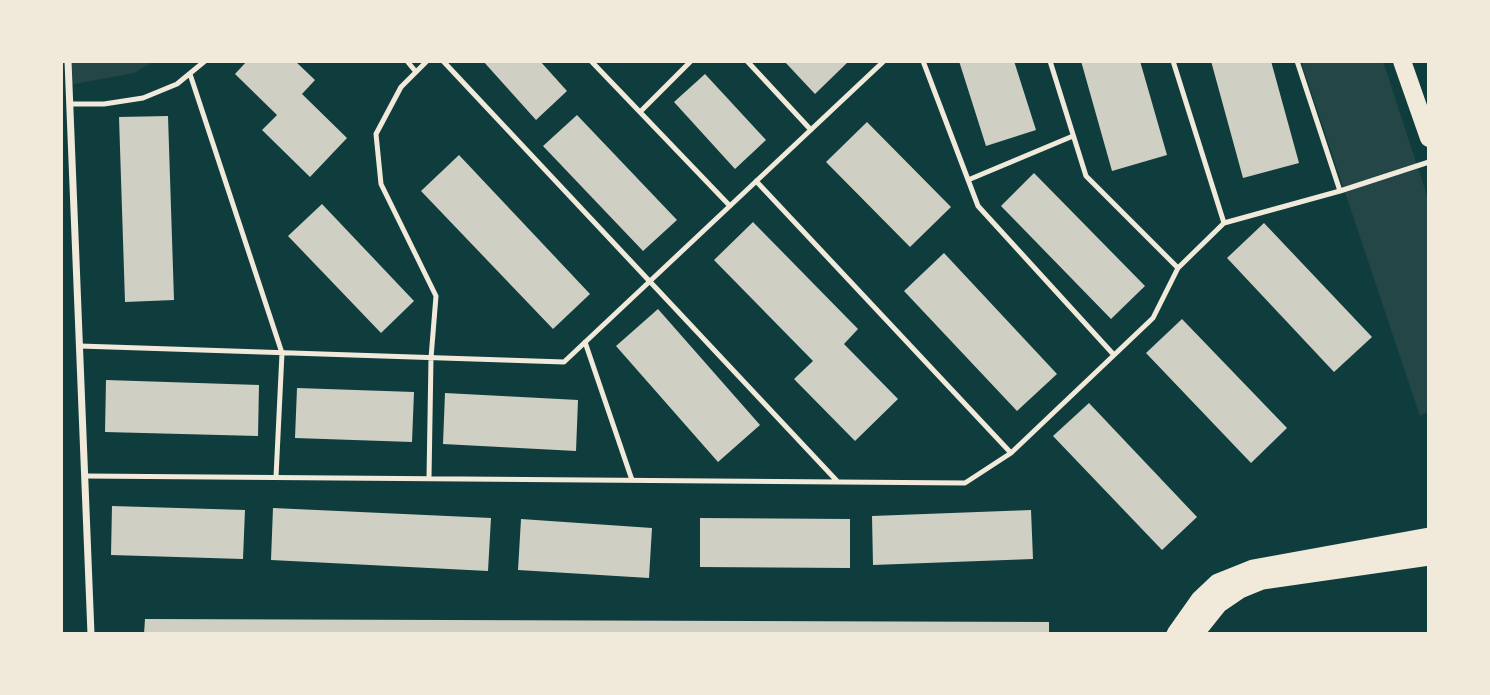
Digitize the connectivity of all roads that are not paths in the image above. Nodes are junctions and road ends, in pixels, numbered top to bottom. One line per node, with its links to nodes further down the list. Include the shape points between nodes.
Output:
1 (68, 61): 17 (street)
2 (205, 61): 16 (lane)
3 (407, 61): 15 (lane)
4 (427, 61): 15 (lane)
5 (443, 61): 29 (lane)
6 (592, 61): 18 (lane)
7 (691, 61): 18 (lane)
8 (747, 61): 19 (lane)
9 (884, 61): 19 (lane)
10 (923, 61): 23 (lane)
11 (1050, 61): 20 (lane)
12 (1173, 61): 27 (lane)
13 (1297, 61): 25 (lane)
14 (1402, 61): 21 (main road)
15 (416, 72): 34 (lane, via 401,87 376,134 381,184 436,296)
16 (190, 74): 17 (lane, via 143,98); 32 (lane)
17 (70, 104): 31 (street)
18 (640, 112): 26 (lane)
19 (811, 130): 24 (lane)
20 (1073, 136): 23 (lane); 28 (lane, via 1086,176)
21 (1429, 138)
22 (1429, 162): 25 (lane)
23 (968, 180): 33 (lane, via 978,206)
24 (756, 181): 26 (lane); 35 (lane)
25 (1340, 191): 27 (lane)
26 (730, 206): 29 (lane)
27 (1224, 223): 28 (lane)
28 (1178, 268): 33 (lane, via 1153,318)
29 (649, 282): 30 (lane); 40 (lane)
30 (585, 342): 34 (lane, via 564,362); 39 (lane)
31 (80, 346): 32 (lane); 36 (street)
32 (282, 353): 34 (lane); 37 (lane)
33 (1114, 355): 35 (lane)
34 (431, 358): 38 (lane)
35 (1011, 453): 40 (lane, via 965,483)
36 (85, 476): 37 (lane); 43 (street)
37 (275, 477): 38 (lane)
38 (429, 478): 39 (lane)
39 (632, 480): 40 (lane)
40 (837, 481)
41 (1429, 537): 44 (highway, via 1252,569 1218,583)
42 (1429, 555): 45 (highway, via 1262,580 1218,604)
43 (91, 634)
44 (1176, 634)
45 (1194, 634)

